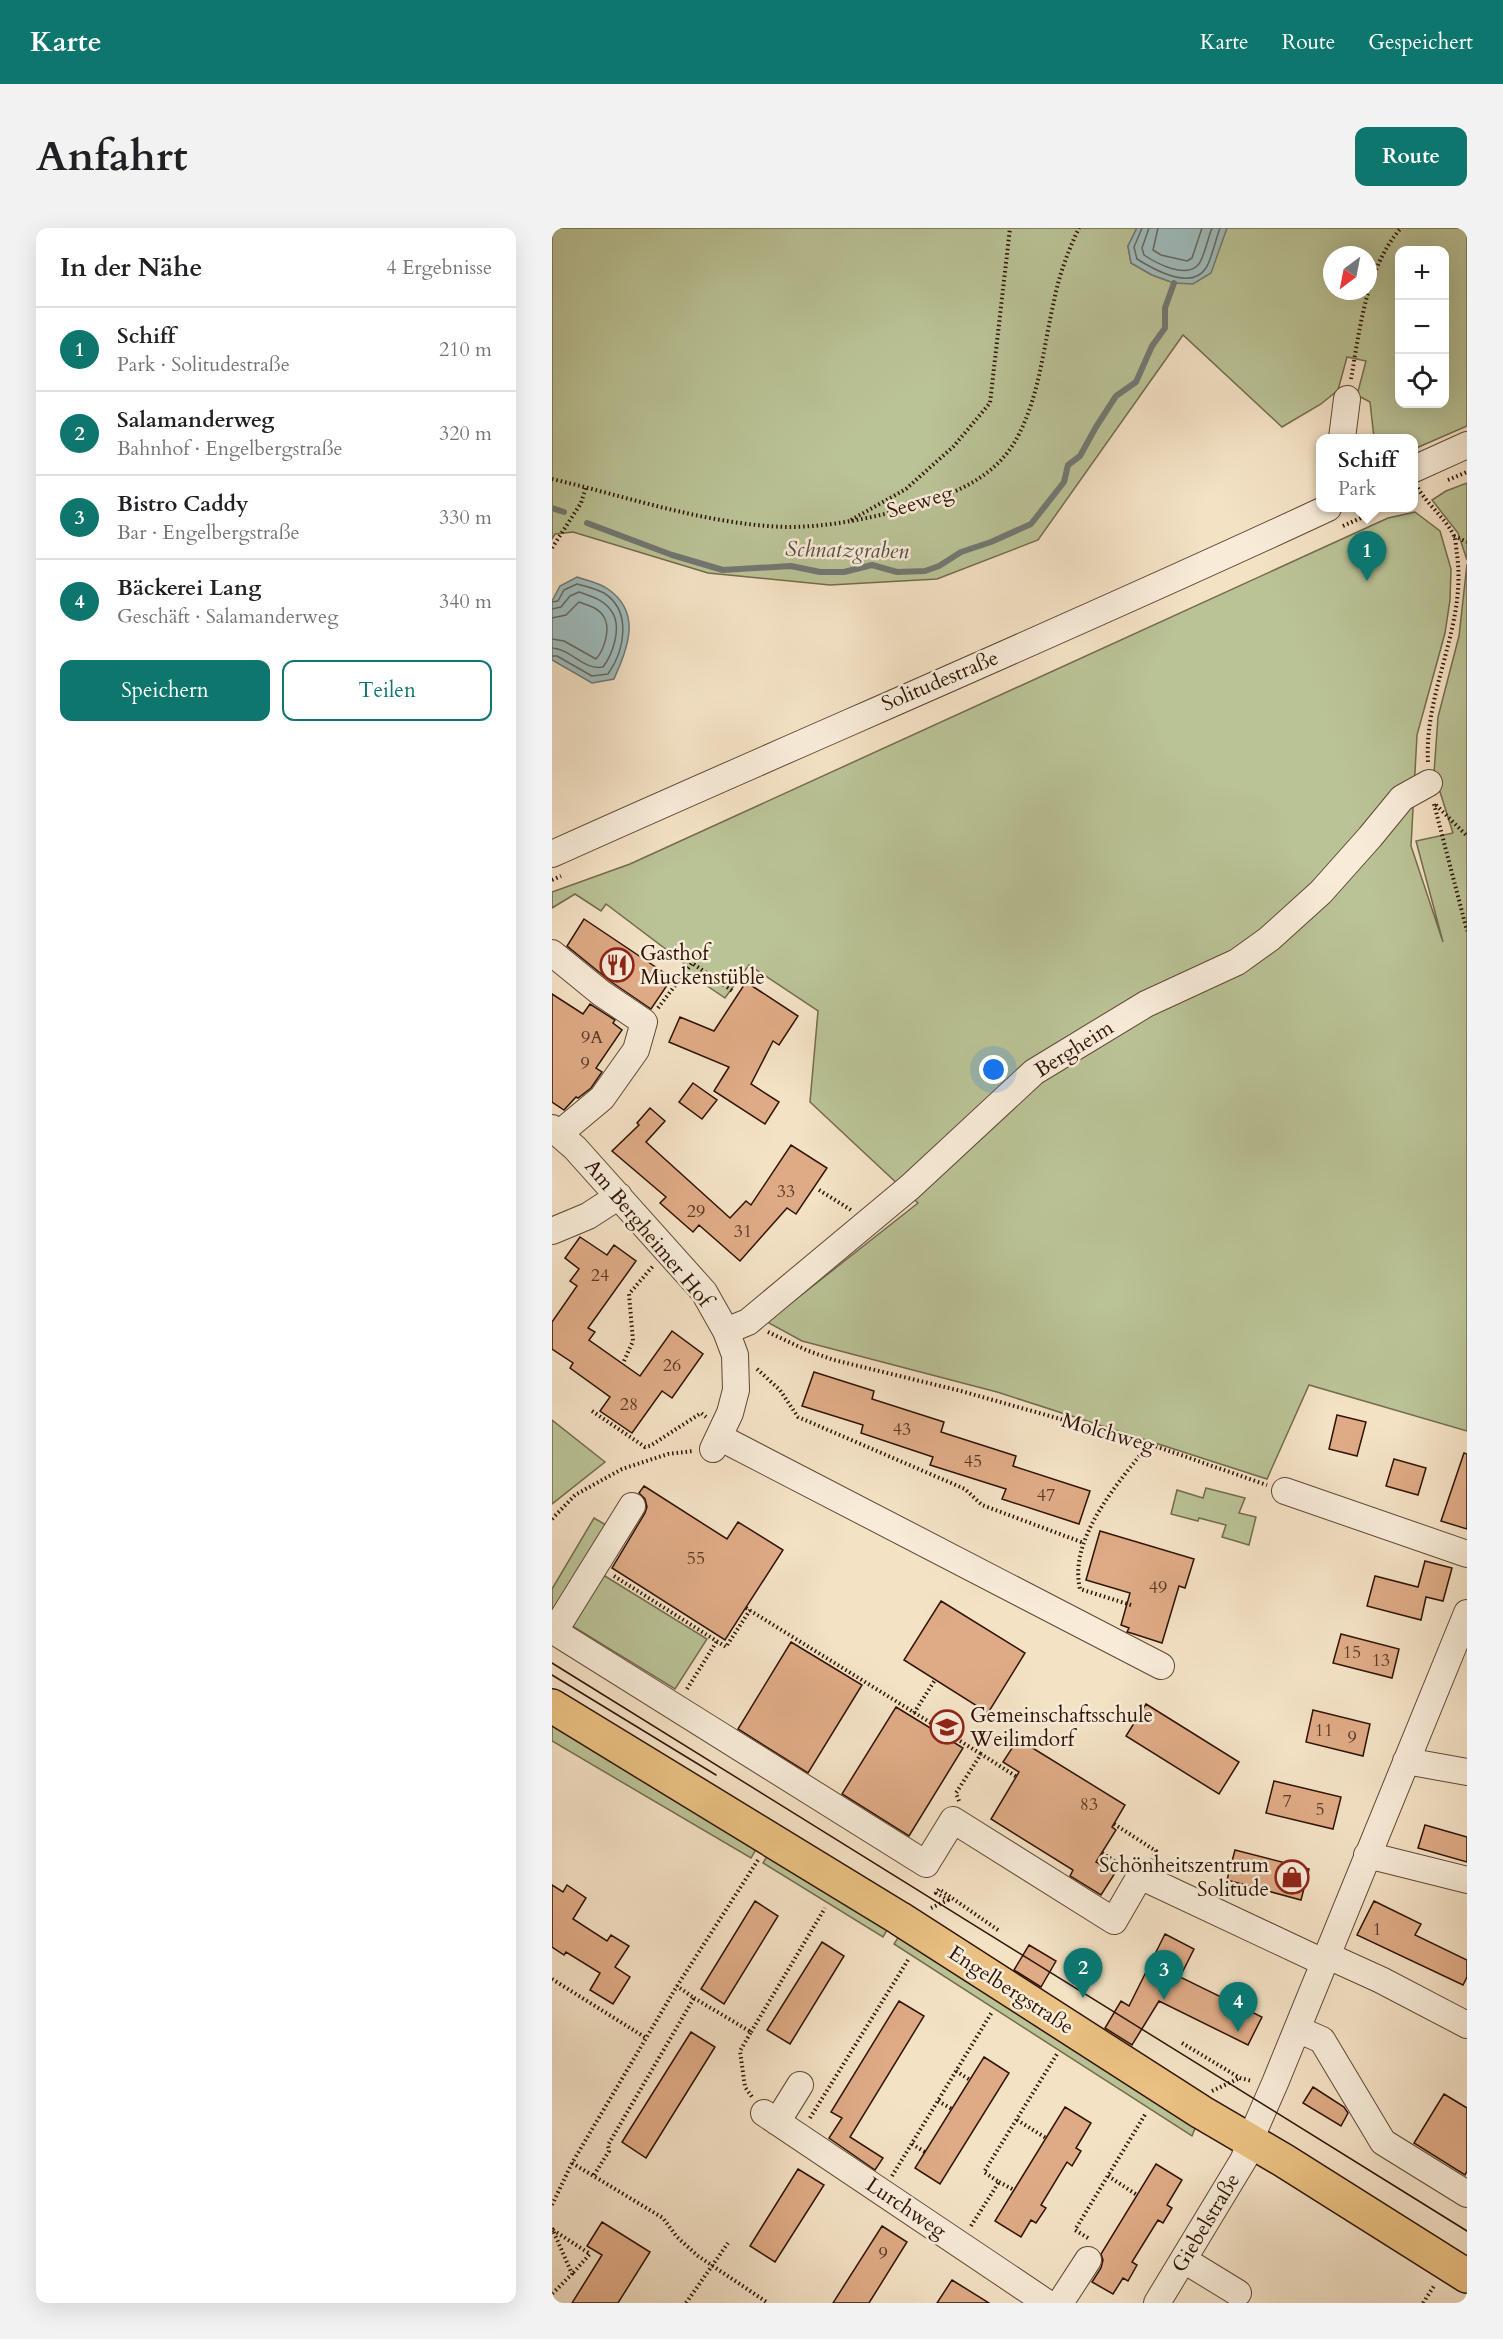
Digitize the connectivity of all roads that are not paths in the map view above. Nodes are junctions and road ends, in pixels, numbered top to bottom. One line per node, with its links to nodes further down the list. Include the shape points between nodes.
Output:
1 (1347, 399): 2 (street)
2 (1343, 434)
3 (1467, 445): 4 (street)
4 (1418, 475)
5 (1317, 512): 7 (street, Solitudestraße)
6 (1431, 793): 12 (street, Bergheim, via 1402,798 1320,892 1269,939 1237,962 1146,1004 1034,1072 910,1187)
7 (552, 854)
8 (552, 953): 9 (street, via 644,1022 636,1050 602,1098)
9 (556, 1131): 10 (street, Am Bergheimer Hof)
10 (619, 1196): 11 (street); 12 (street, Am Bergheimer Hof, via 704,1292)
11 (552, 1232)
12 (736, 1336): 18 (street, Am Bergheimer Hof, via 736,1390 718,1439)
13 (1285, 1491): 15 (street)
14 (632, 1506): 17 (street)
15 (1467, 1554)
16 (1467, 1613): 19 (street, Giebelstraße)
17 (553, 1631): 25 (street, via 926,1864 952,1820 1114,1921 1140,1876)
18 (1161, 1666)
19 (1456, 1667): 21 (street, Giebelstraße)
20 (552, 1706): 29 (main road, Engelbergstraße, via 899,1918)
21 (1406, 1761): 22 (street); 23 (street, Giebelstraße)
22 (1467, 1772)
23 (1367, 1855): 24 (street); 25 (street, Giebelstraße)
24 (1467, 1880)
25 (1325, 1959): 26 (street, via 1380,1980); 27 (street, Giebelstraße)
26 (1467, 2025)
27 (1298, 2029): 29 (street, Giebelstraße); 30 (street, via 1322,2040 1383,2142)
28 (800, 2085): 35 (street, Lurchweg, via 780,2124)
29 (1250, 2140): 32 (street, Giebelstraße, via 1244,2159); 33 (main road, Engelbergstraße)
30 (1467, 2193)
31 (1088, 2260): 36 (street)
32 (1184, 2260): 34 (street); 37 (street, Giebelstraße)
33 (1467, 2276)
34 (1238, 2293)
35 (1047, 2303)
36 (1060, 2303)
37 (1157, 2303)

